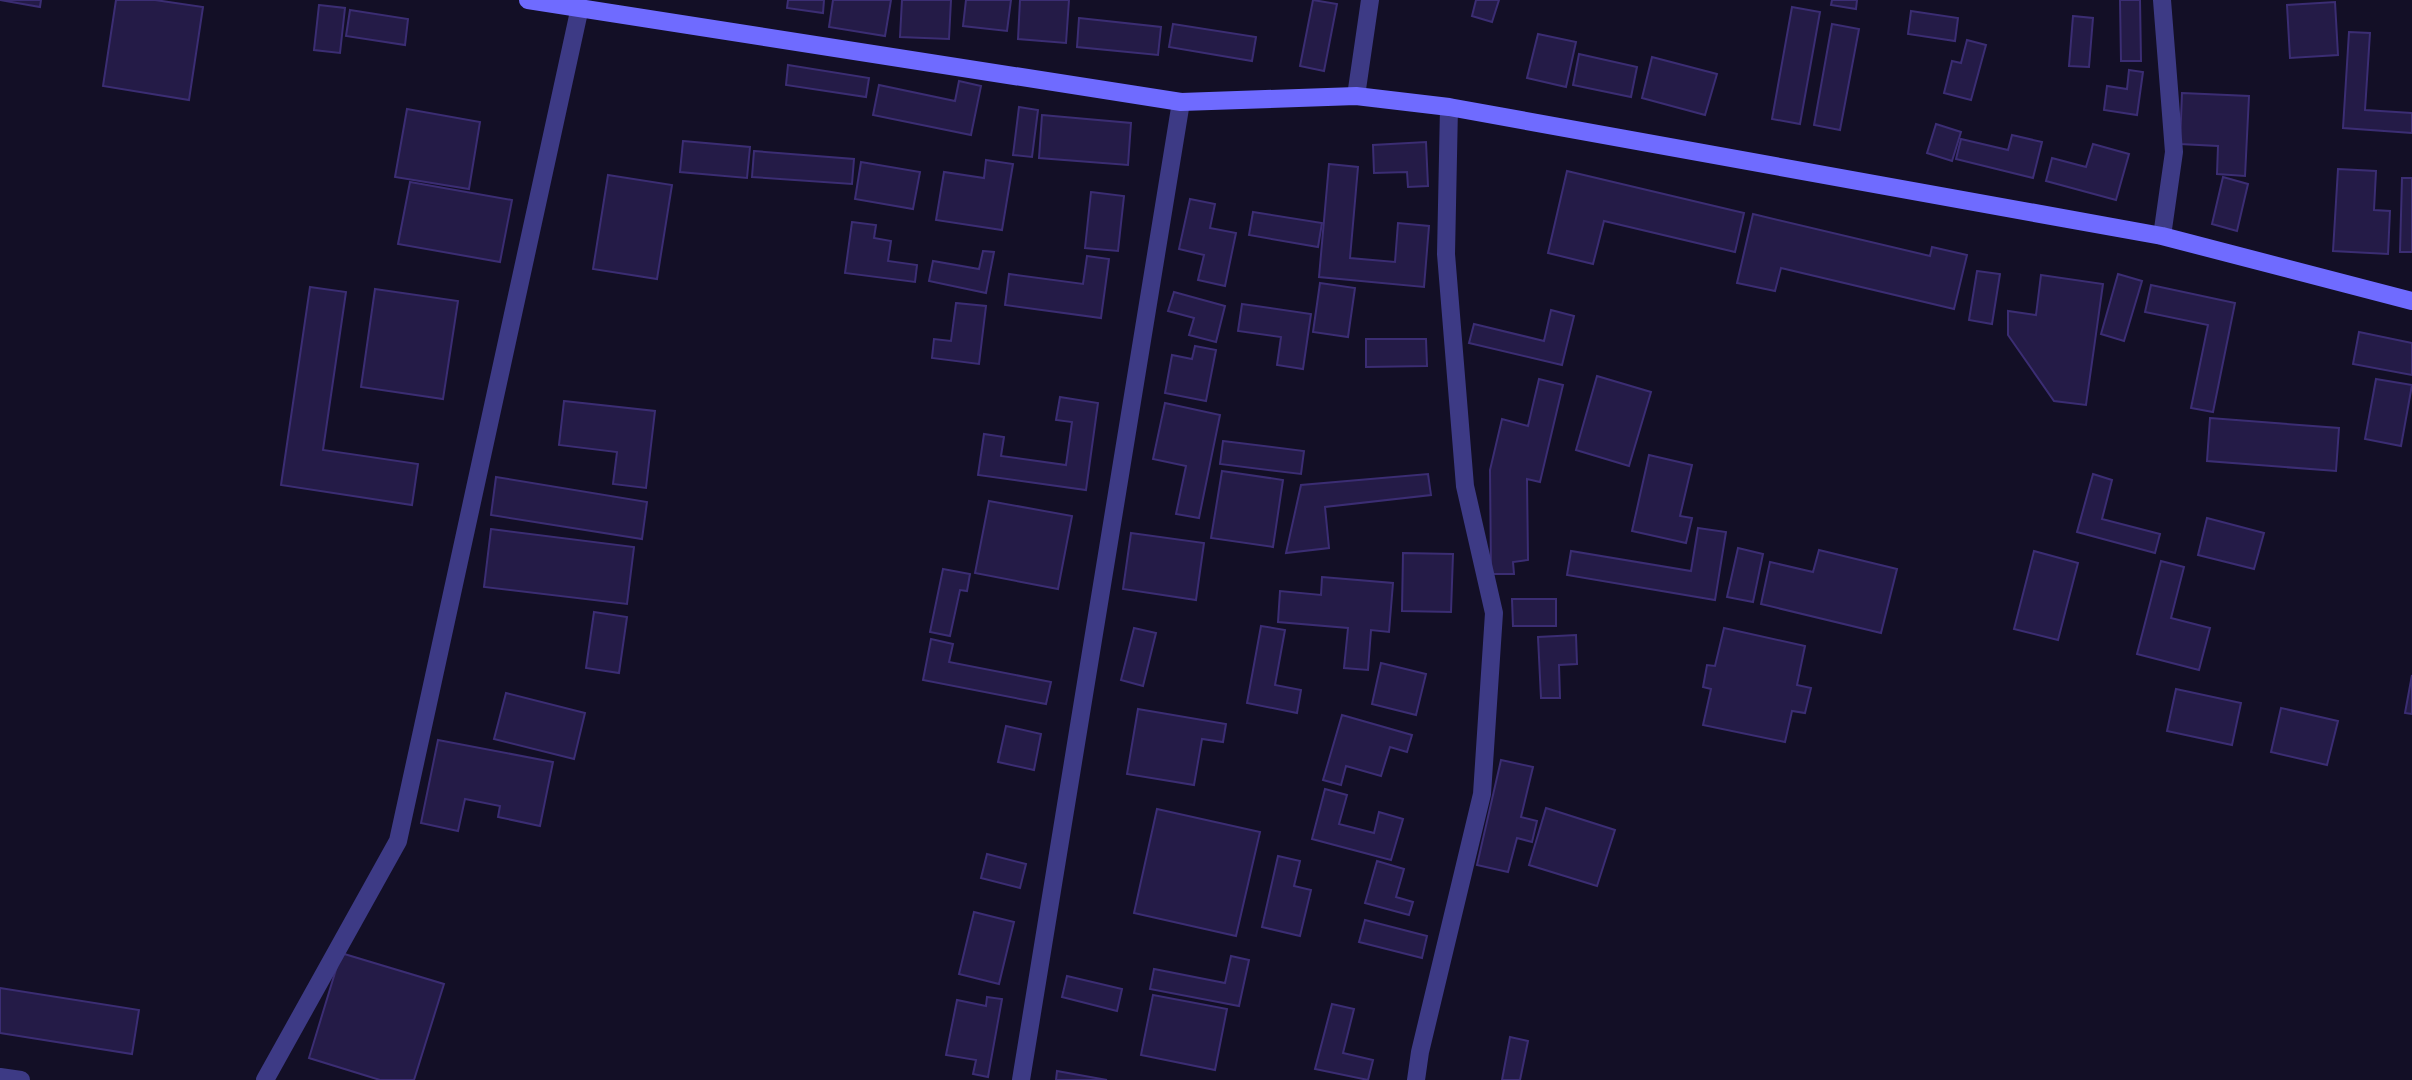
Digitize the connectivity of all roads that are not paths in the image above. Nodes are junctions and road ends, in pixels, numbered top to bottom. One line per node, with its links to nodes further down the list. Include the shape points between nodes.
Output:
1 (528, 0): 4 (street)
2 (1370, 0): 5 (street)
3 (2162, 0): 8 (street, via 2174,152)
4 (580, 7): 6 (street); 12 (street, via 398,841)
5 (1356, 96): 6 (street); 7 (street)
6 (1181, 102): 13 (street)
7 (1449, 107): 8 (street); 14 (street, via 1446,254 1465,486 1494,613 1482,794)
8 (2162, 236): 9 (street)
9 (2412, 301)
10 (0, 1077): 11 (street)
11 (21, 1080)
12 (265, 1080)
13 (1021, 1080)
14 (1416, 1080)

